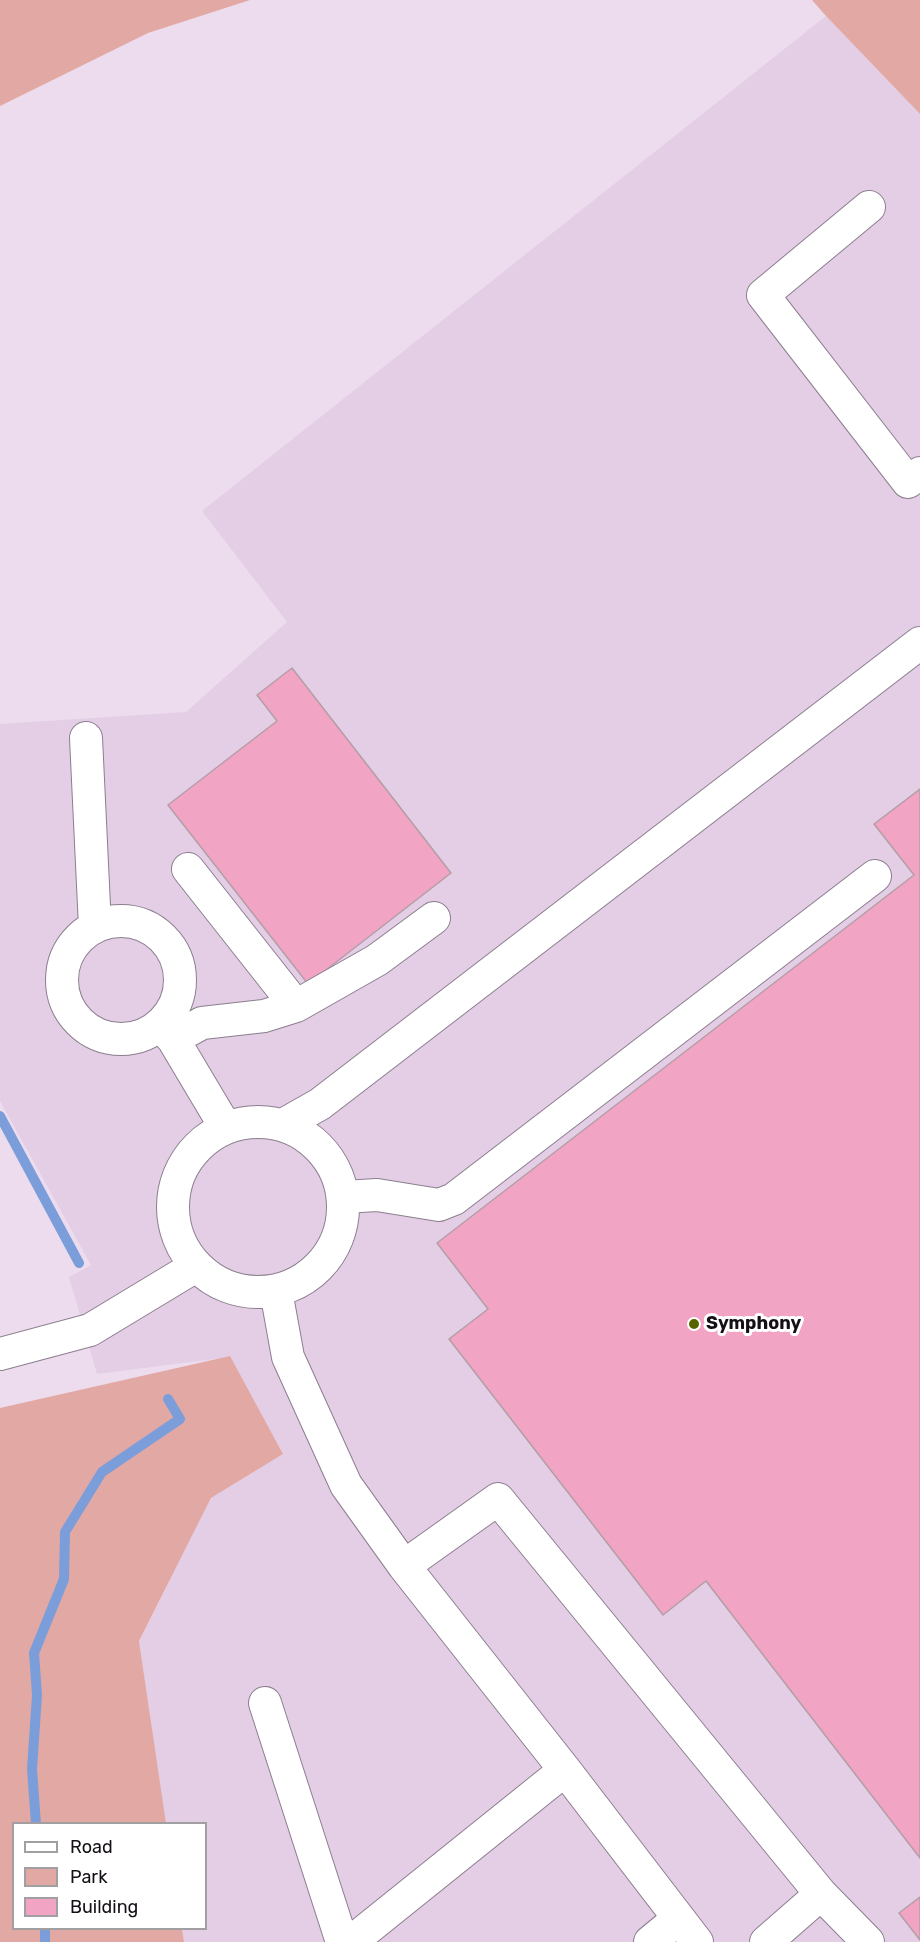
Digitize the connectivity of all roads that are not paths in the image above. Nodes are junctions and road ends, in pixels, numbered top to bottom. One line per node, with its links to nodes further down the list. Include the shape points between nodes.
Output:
1 (869, 207): 2 (street, via 763,295 908,482)
2 (920, 473)
3 (920, 644): 11 (street, via 320,1104)
4 (86, 738): 8 (street)
5 (188, 869): 9 (street)
6 (875, 876): 13 (street, via 454,1199 440,1205 377,1195)
7 (434, 918): 9 (street, via 377,960)
8 (95, 927): 10 (street, via 136,923 156,933 170,947 179,967 180,987); 10 (street, via 69,952 63,969 63,988 78,1021 109,1038)
9 (296, 1006): 10 (street, via 264,1016 202,1023)
10 (167, 1032): 12 (street)
11 (282, 1125): 12 (street, via 254,1122); 13 (street, via 305,1136 324,1152 337,1173)
12 (226, 1128): 14 (street, via 203,1142 185,1163 175,1189 173,1216 180,1243)
13 (344, 1197): 15 (street, via 342,1229 328,1257 305,1279)
14 (196, 1266): 15 (street, via 219,1283 246,1292); 16 (street, via 90,1330)
15 (276, 1291): 17 (street, via 288,1357 346,1485)
16 (0, 1354)
17 (404, 1566): 19 (street); 20 (street, via 498,1499)
18 (265, 1702): 22 (street)
19 (566, 1770): 21 (street); 23 (street)
20 (821, 1893): 25 (street); 26 (street)
21 (688, 1931): 24 (street)
22 (342, 1942)
23 (351, 1942)
24 (650, 1942)
25 (766, 1942)
26 (868, 1942)

